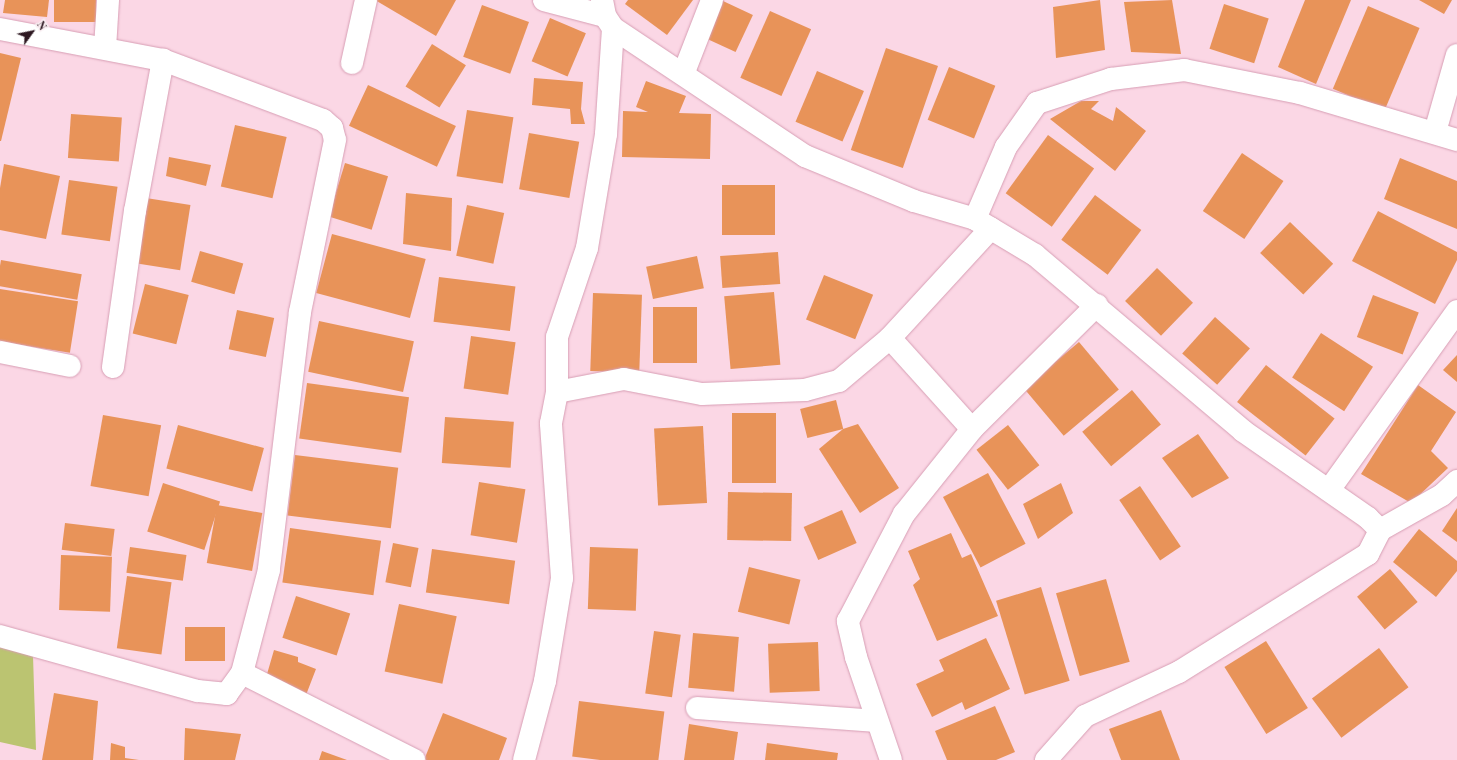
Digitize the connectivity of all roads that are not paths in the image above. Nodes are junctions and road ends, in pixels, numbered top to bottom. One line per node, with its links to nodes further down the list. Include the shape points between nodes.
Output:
1 (108, 0): 7 (street)
2 (366, 0): 10 (street)
3 (544, 0): 5 (street)
4 (712, 0): 11 (street)
5 (607, 14): 11 (street); 21 (street, via 606,134 587,248 557,337)
6 (0, 29): 7 (street)
7 (105, 48): 9 (street)
8 (1457, 55): 12 (street)
9 (163, 60): 20 (street, via 134,211); 27 (street, via 323,120 332,128 335,140 300,312 269,570)
10 (352, 63)
11 (684, 72): 14 (street, via 725,104 805,156 914,201)
12 (1435, 132): 13 (street); 14 (street, via 1300,93 1184,70 1111,79 1037,103 1006,147)
13 (1457, 140)
14 (983, 224): 15 (street, via 1035,255); 17 (street)
15 (1096, 305): 22 (street); 24 (street, via 1243,431)
16 (1457, 311): 24 (street)
17 (890, 338): 21 (street, via 839,382 805,390 702,394 624,379); 22 (street)
18 (0, 352): 19 (street)
19 (70, 366)
20 (113, 367)
21 (557, 392): 31 (street, via 551,423 562,578 544,681)
22 (972, 429): 29 (street, via 904,514 848,621)
23 (1457, 481): 25 (street, via 1442,495)
24 (1329, 490): 25 (street)
25 (1380, 530): 33 (street, via 1368,554 1179,672 1085,716)
26 (0, 636): 27 (street, via 197,691 227,694)
27 (242, 673): 30 (street)
28 (697, 708): 29 (street)
29 (877, 721): 32 (street)
30 (414, 760)
31 (524, 760)
32 (891, 760)
33 (1046, 760)

